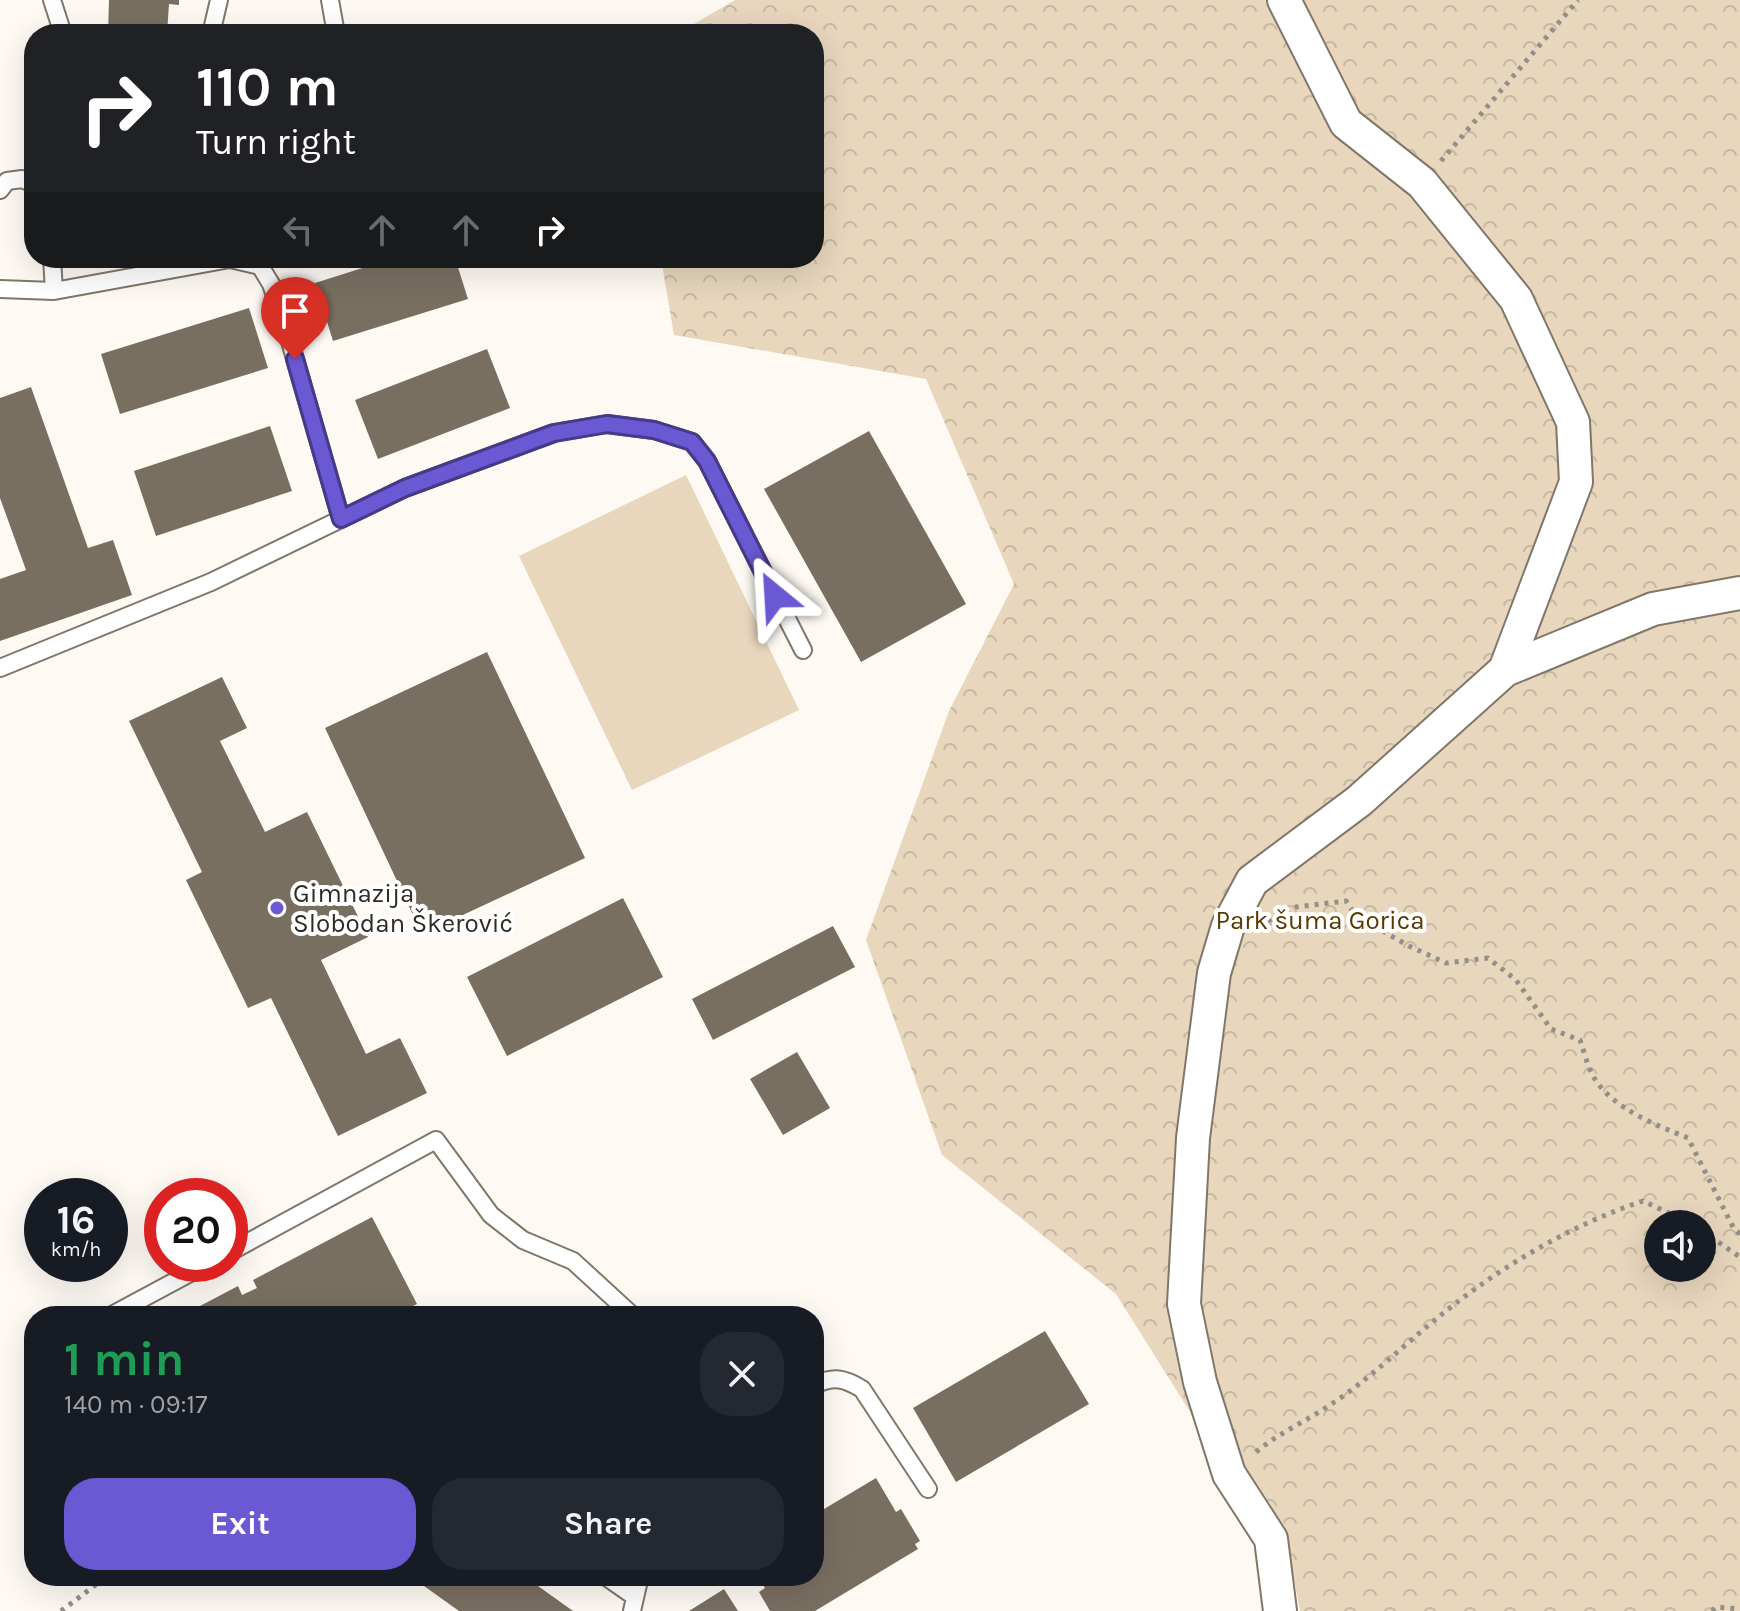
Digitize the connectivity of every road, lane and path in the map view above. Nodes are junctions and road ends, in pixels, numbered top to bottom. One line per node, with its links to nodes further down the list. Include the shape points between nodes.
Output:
1 (52, 0): 6 (lane)
2 (219, 0): 7 (lane)
3 (330, 0): 8 (lane)
4 (1284, 0): 10 (street, via 1346,123)
5 (1578, 0): 10 (path)
6 (60, 24)
7 (213, 24)
8 (334, 24)
9 (24, 180): 11 (lane, via 7,181)
10 (1422, 183): 21 (street, via 1516,299 1573,422 1576,482)
11 (0, 190)
12 (53, 268): 16 (lane)
13 (180, 268): 16 (lane)
14 (261, 268): 17 (lane, via 283,319)
15 (0, 289): 16 (lane)
16 (54, 291)
17 (341, 519): 19 (lane, via 405,488 554,433 607,424 654,430 692,442 707,461); 20 (lane, via 211,582)
18 (1740, 593): 21 (street, via 1653,609)
19 (803, 650)
20 (0, 668)
21 (1505, 670): 22 (street, via 1359,801 1252,881)
22 (1228, 926): 24 (path, via 1271,920 1296,907 1346,901 1356,916 1446,963 1488,958 1516,980 1551,1029 1580,1040 1593,1077 1618,1102 1688,1138); 32 (street, via 1214,973 1193,1138 1184,1304 1200,1382)
23 (1662, 1210): 32 (path, via 1643,1201 1606,1213 1512,1265 1453,1305 1332,1404 1278,1434)
24 (1740, 1234)
25 (1716, 1241): 27 (path)
26 (248, 1242): 30 (lane, via 436,1140 491,1215 523,1240 573,1261)
27 (1740, 1257)
28 (173, 1282): 29 (lane)
29 (129, 1306)
30 (622, 1306)
31 (824, 1380): 33 (lane, via 845,1378 862,1389)
32 (1229, 1474): 39 (street, via 1271,1539)
33 (928, 1489)
34 (94, 1586): 38 (path)
35 (615, 1586): 36 (lane)
36 (633, 1604)
37 (1740, 1609): 40 (path)
38 (61, 1611)
39 (1280, 1611)
40 (1712, 1611)

